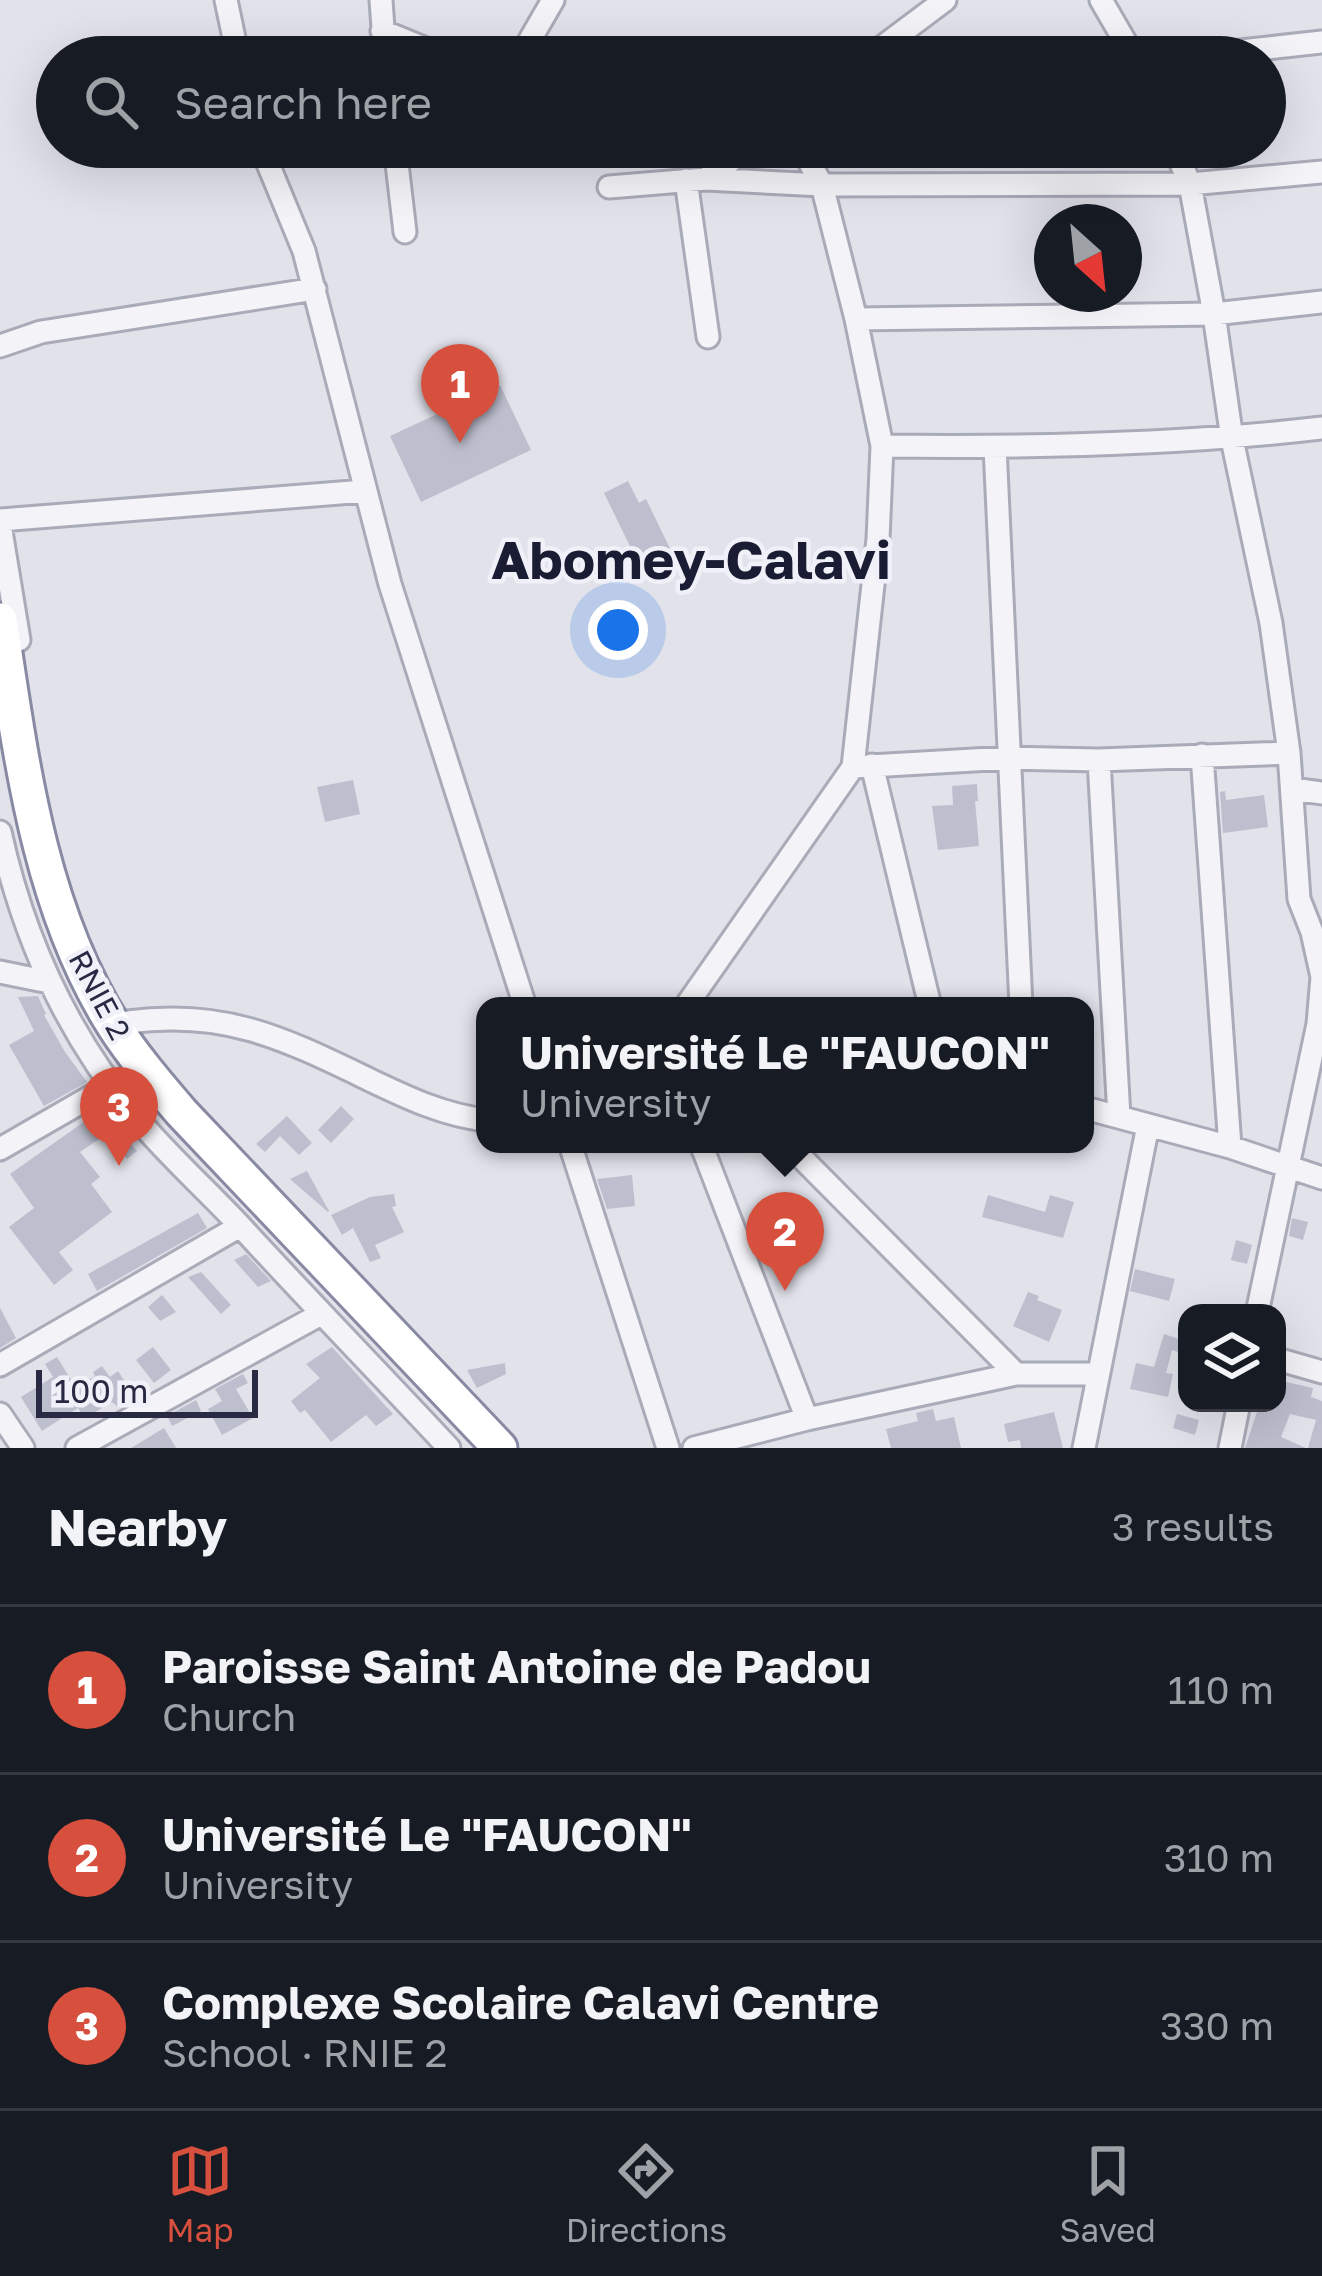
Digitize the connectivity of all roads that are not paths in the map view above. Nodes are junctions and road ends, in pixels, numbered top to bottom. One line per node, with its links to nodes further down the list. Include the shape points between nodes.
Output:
1 (226, 0): 7 (street)
2 (381, 0): 6 (street)
3 (554, 0): 10 (street)
4 (945, 0): 11 (street)
5 (1107, 2): 12 (street)
6 (382, 32): 8 (street); 9 (street)
7 (234, 36)
8 (382, 36)
9 (392, 36)
10 (533, 36)
11 (897, 36)
12 (1124, 36)
13 (1322, 42): 14 (street)
14 (1286, 46)
15 (270, 168): 26 (street)
16 (397, 168): 25 (street)
17 (715, 168): 21 (street)
18 (813, 168): 23 (street)
19 (1183, 168): 22 (street)
20 (1322, 172): 22 (street)
21 (696, 180): 23 (street); 24 (street); 30 (street)
22 (1190, 184): 23 (street); 28 (street)
23 (823, 185): 29 (street)
24 (609, 187)
25 (405, 232)
26 (315, 289): 31 (street, via 41,332); 36 (street)
27 (1322, 302): 28 (street)
28 (1214, 314): 29 (street); 33 (street)
29 (856, 319): 34 (street)
30 (708, 337)
31 (0, 346)
32 (1322, 428): 33 (street)
33 (1232, 439): 35 (street); 40 (street)
34 (882, 446): 35 (street); 44 (street)
35 (995, 448): 42 (street)
36 (365, 491): 37 (street); 51 (street)
37 (0, 523): 55 (street, via 64,881)
38 (0, 620): 83 (highway, RNIE 2 / RNIE 2, via 46,865 77,957 112,1023 182,1113)
39 (0, 751): 82 (highway, RNIE 2 / RNIE 2, via 42,927 103,1048 160,1122)
40 (1289, 753): 41 (street); 45 (street)
41 (1202, 755): 43 (street); 61 (street)
42 (1008, 758): 43 (street); 44 (street); 54 (street)
43 (1099, 760): 58 (street)
44 (862, 766): 52 (street); 53 (street)
45 (1293, 789): 46 (street); 48 (street, via 1299,899)
46 (1322, 793)
47 (0, 832): 50 (street)
48 (1317, 932): 66 (street, via 1322,998)
49 (0, 972): 50 (street)
50 (50, 982): 56 (street)
51 (522, 997)
52 (693, 997)
53 (927, 997)
54 (1021, 997)
55 (128, 1022): 59 (street, via 240,1025 420,1104); 84 (street, via 202,1116)
56 (111, 1085): 62 (street); 68 (street)
57 (1094, 1110): 58 (street)
58 (1119, 1117): 60 (street)
59 (476, 1118)
60 (1148, 1125): 61 (street); 75 (street)
61 (1230, 1148): 66 (street)
62 (0, 1149)
63 (573, 1153): 85 (street)
64 (704, 1153): 78 (street)
65 (797, 1153): 74 (street)
66 (1289, 1167): 67 (street); 69 (street)
67 (1322, 1178)
68 (240, 1226): 70 (street); 72 (street)
69 (1259, 1304)
70 (321, 1314): 80 (street); 81 (street)
71 (1286, 1362): 73 (street)
72 (0, 1365)
73 (1322, 1372)
74 (1016, 1374): 75 (street); 78 (street)
75 (1098, 1374): 87 (street)
76 (1236, 1412): 88 (street)
77 (0, 1414): 79 (street)
78 (806, 1419): 86 (street)
79 (22, 1448)
80 (77, 1448)
81 (449, 1448)
82 (469, 1448)
83 (500, 1448)
84 (518, 1448)
85 (668, 1448)
86 (694, 1448)
87 (1084, 1448)
88 (1230, 1448)

